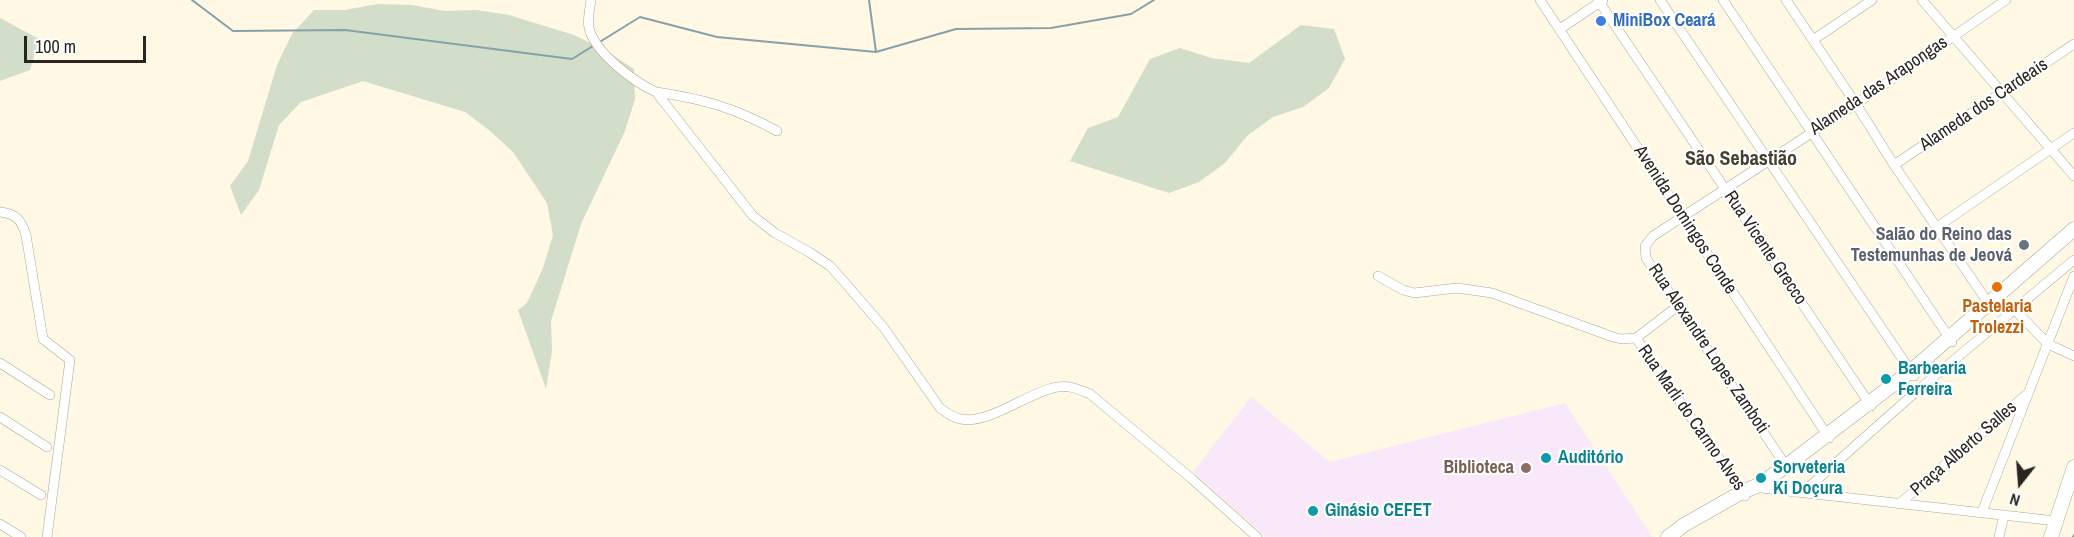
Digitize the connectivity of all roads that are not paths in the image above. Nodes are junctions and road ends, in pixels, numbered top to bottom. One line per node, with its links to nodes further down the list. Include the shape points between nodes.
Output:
1 (591, 0): 14 (street, via 588,26 592,38 611,60)
2 (1540, 0): 10 (street, Avenida Domingos Conde)
3 (1660, 0): 21 (street)
4 (1723, 0): 18 (street)
5 (1786, 0): 12 (street)
6 (1872, 0): 12 (street)
7 (1922, 0): 11 (street)
8 (2006, 0): 11 (street, Alameda das Arapongas)
9 (1600, 1): 10 (street); 24 (street, Rua Vicente Grecco)
10 (1560, 28): 26 (street, Avenida Domingos Conde)
11 (1953, 36): 15 (street); 16 (street, Alameda das Arapongas)
12 (1813, 40): 16 (street)
13 (2074, 44): 15 (street, Alameda dos Cardeais)
14 (656, 92): 17 (street, via 718,104); 63 (street, via 753,216 830,266 884,328 940,408 950,416 967,420 992,415 1042,392 1075,388 1090,394)
15 (2001, 92): 20 (street); 22 (street, Alameda dos Cardeais)
16 (1856, 104): 18 (street, Alameda das Arapongas); 22 (street)
17 (777, 131)
18 (1811, 132): 21 (street, Alameda das Arapongas); 38 (street)
19 (2074, 133): 20 (street)
20 (2051, 149): 23 (street); 27 (street)
21 (1768, 160): 24 (street, Alameda das Arapongas); 42 (street)
22 (1894, 165): 27 (street)
23 (2074, 176)
24 (1726, 189): 26 (street, Alameda das Arapongas); 45 (street, Rua Vicente Grecco)
25 (0, 212): 62 (street, via 17,217 22,223 43,339 70,360)
26 (1683, 218): 30 (street, Alameda das Arapongas, via 1648,241); 47 (street, Avenida Domingos Conde)
27 (1937, 227): 35 (street)
28 (2074, 229): 35 (main road)
29 (2074, 238): 35 (main road)
30 (1646, 258): 34 (street, Rua Alexandre Lopes Zamboti)
31 (2074, 260): 36 (street)
32 (1378, 276): 37 (street, via 1414,293 1457,288 1492,293 1613,337)
33 (2074, 276): 39 (street)
34 (1678, 306): 37 (street); 50 (street, Rua Alexandre Lopes Zamboti)
35 (1990, 306): 38 (main road)
36 (2014, 309): 39 (street); 53 (street)
37 (1636, 338): 55 (street, Rua Marli do Carmo Alves)
38 (1951, 340): 42 (main road)
39 (2048, 344): 40 (street); 43 (street)
40 (2074, 356)
41 (0, 363): 44 (street)
42 (1912, 373): 45 (main road)
43 (2028, 393): 56 (street, Praça Alberto Salles); 57 (street)
44 (50, 395)
45 (1870, 405): 47 (main road)
46 (0, 417): 48 (street)
47 (1829, 437): 50 (main road)
48 (47, 447)
49 (2074, 467): 59 (main road)
50 (1788, 468): 52 (main road)
51 (0, 470): 54 (street)
52 (1760, 487): 53 (street); 55 (main road)
53 (1802, 493): 56 (street)
54 (41, 495)
55 (1744, 495): 64 (main road)
56 (1899, 504): 57 (street)
57 (1982, 512): 58 (street)
58 (2004, 515): 59 (street); 65 (street)
59 (2056, 521): 66 (main road)
60 (0, 524): 61 (street)
61 (21, 537)
62 (47, 537)
63 (1257, 537)
64 (1668, 537)
65 (1999, 537)
66 (2051, 537)

